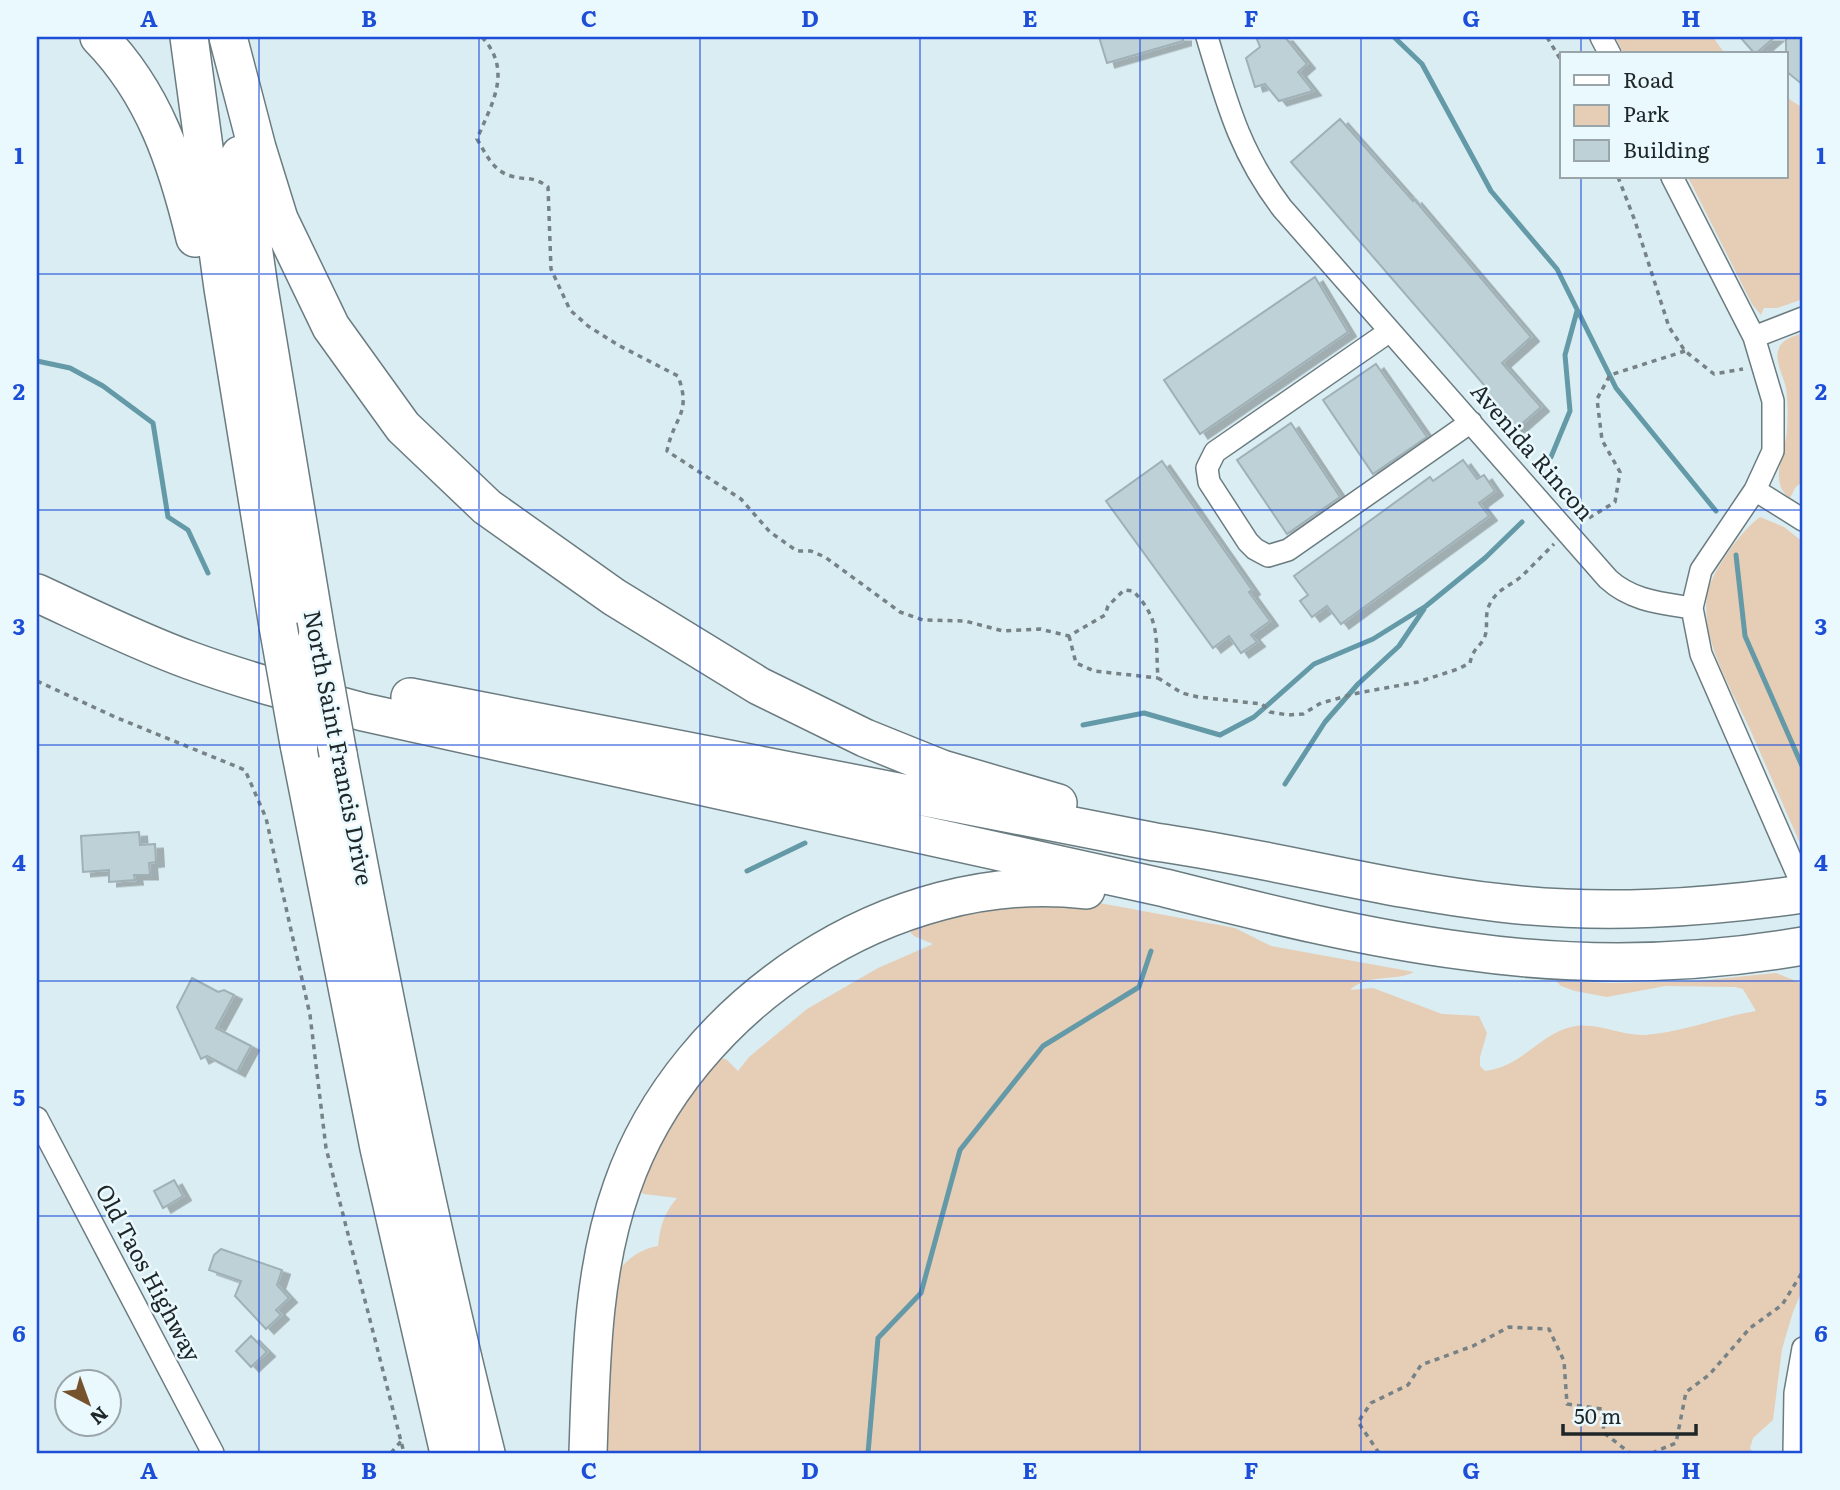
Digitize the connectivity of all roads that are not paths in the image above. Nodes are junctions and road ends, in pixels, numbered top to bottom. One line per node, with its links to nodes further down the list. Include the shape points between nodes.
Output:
1 (99, 37): 9 (highway, via 144,94 172,154 209,314)
2 (190, 37): 9 (highway, North Saint Francis Drive)
3 (227, 37): 16 (highway, via 279,219 331,327 403,427 487,507 690,645 759,686 855,733 942,769); 25 (highway, North Saint Francis Drive, bridge, via 259,288 338,754 419,1169)
4 (1207, 37): 7 (street, Avenida Rincon, via 1231,118 1257,172 1282,208)
5 (1673, 178): 8 (street)
6 (1803, 318): 8 (street)
7 (1390, 331): 10 (street, Avenida Rincon); 10 (street, via 1215,452 1207,468 1209,482 1248,542 1268,555 1288,550)
8 (1754, 337): 11 (street, via 1773,401 1773,450)
9 (243, 416): 24 (highway, North Saint Francis Drive, bridge, via 299,744 376,1136)
10 (1471, 422): 15 (street, Avenida Rincon, via 1616,586 1642,599)
11 (1755, 490): 12 (street); 15 (street, via 1701,569)
12 (1803, 520)
13 (37, 568): 16 (highway, via 174,630 252,658 358,687)
14 (37, 593): 19 (highway, via 190,660 363,712)
15 (1692, 608): 17 (street, via 1701,654)
16 (1217, 851): 18 (highway, via 1503,904 1665,909)
17 (1803, 887)
18 (1803, 894)
19 (1244, 908): 20 (highway, via 1429,945 1545,959 1693,959); 26 (highway, via 1053,886 965,895 913,910 831,946 759,995 714,1036 671,1091 622,1185 603,1264)
20 (1803, 946)
21 (37, 1118): 23 (street, Old Taos Highway)
22 (1803, 1348): 27 (street, via 1795,1393)
23 (213, 1453)
24 (449, 1453)
25 (486, 1453)
26 (589, 1453)
27 (1794, 1453)

